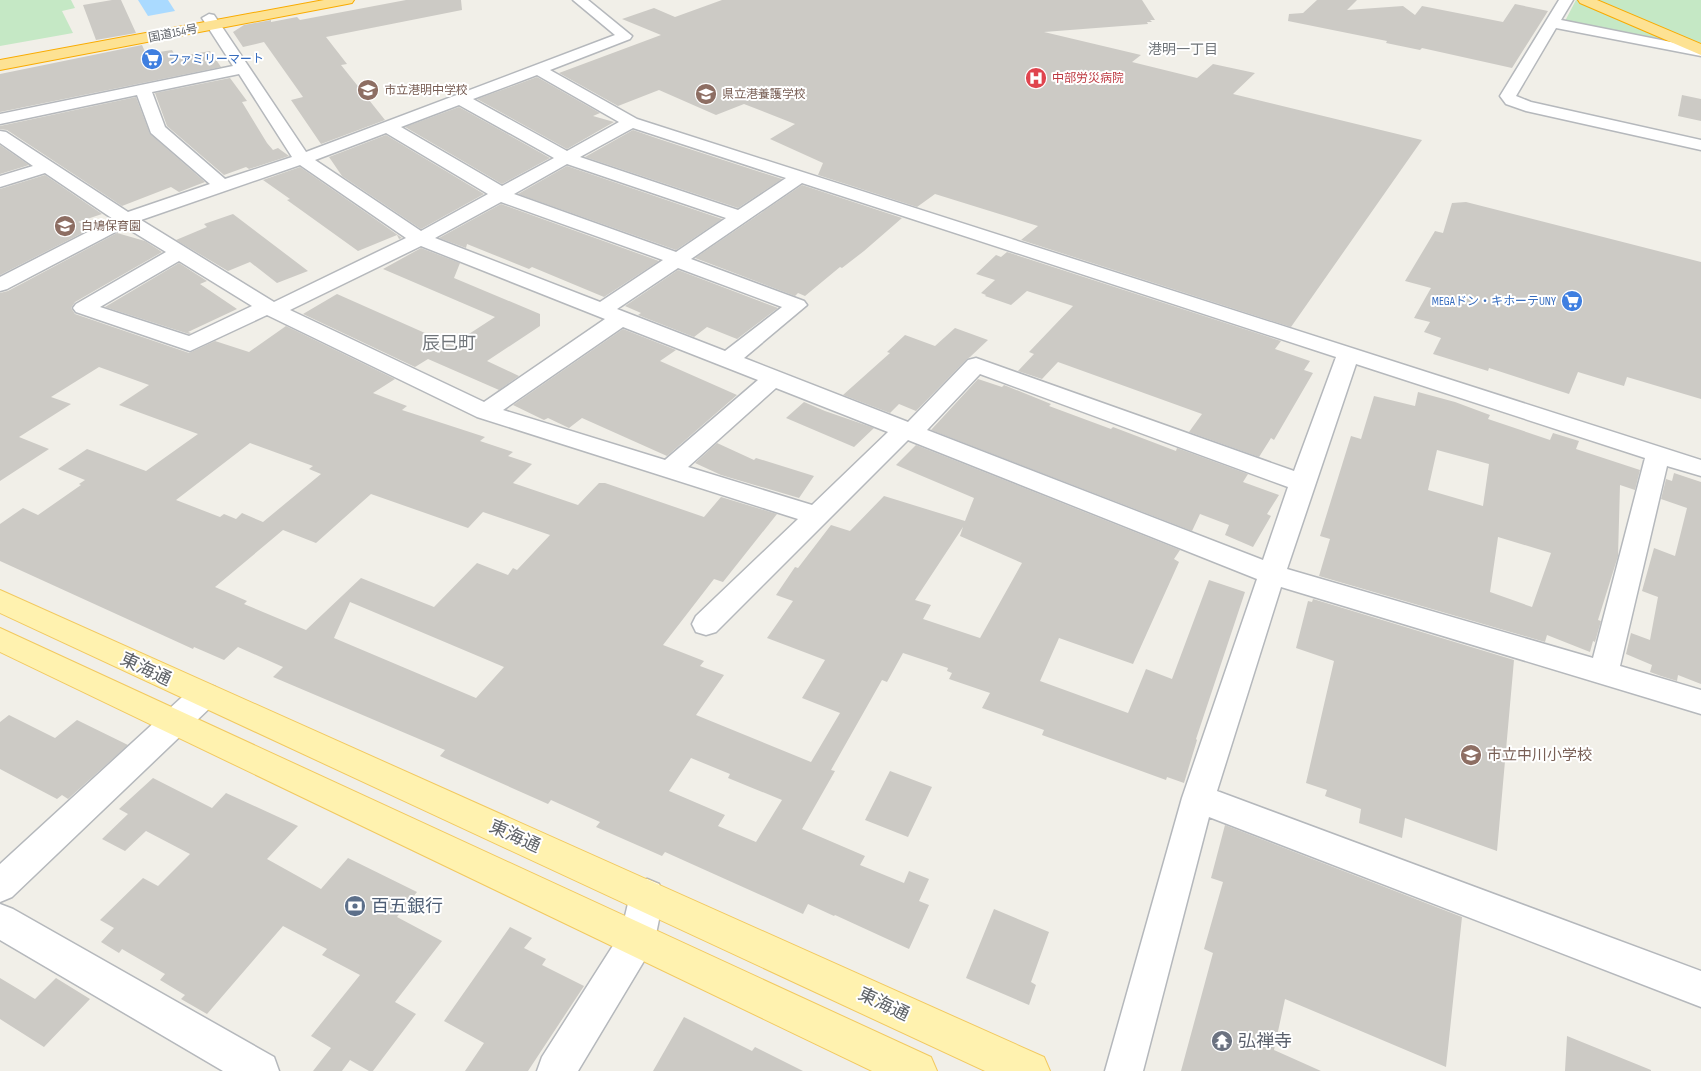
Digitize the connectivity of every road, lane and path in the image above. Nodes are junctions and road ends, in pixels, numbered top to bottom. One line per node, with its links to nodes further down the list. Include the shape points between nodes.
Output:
1 (308, 0): 7 (highway, 国道154号)
2 (347, 0): 7 (highway, 国道154号)
3 (580, 0): 14 (street, via 625,36)
4 (1566, 0): 8 (street)
5 (1585, 0): 10 (highway)
6 (1608, 0): 9 (highway)
7 (212, 22): 11 (highway, 国道154号); 12 (highway, 国道154号); 13 (street)
8 (1552, 23): 10 (street); 21 (street, via 1508,96 1512,101)
9 (1701, 38)
10 (1701, 51)
11 (0, 58)
12 (0, 65)
13 (243, 69): 15 (street); 22 (street)
14 (538, 69): 16 (street); 18 (street)
15 (143, 90): 17 (street); 27 (street, via 157,129)
16 (460, 99): 19 (street); 23 (street)
17 (0, 118)
18 (630, 122): 23 (street); 25 (street)
19 (386, 126): 22 (street); 28 (street)
20 (0, 136): 24 (street)
21 (1701, 145)
22 (302, 158): 27 (street); 31 (street)
23 (566, 158): 28 (street); 29 (street)
24 (48, 167): 26 (street); 30 (street)
25 (800, 177): 29 (street); 37 (street)
26 (0, 182)
27 (222, 186): 30 (street)
28 (501, 194): 31 (street); 33 (street)
29 (740, 217): 33 (street)
30 (126, 219): 32 (street); 34 (street)
31 (420, 239): 35 (street); 36 (street)
32 (180, 252): 35 (street); 35 (street, via 83,308 190,344)
33 (677, 260): 36 (street); 38 (street, via 797,305)
34 (0, 285)
35 (270, 309): 40 (street)
36 (611, 314): 38 (street); 40 (street)
37 (1348, 354): 42 (street); 45 (street)
38 (728, 360): 39 (street)
39 (774, 378): 41 (street); 44 (street)
40 (485, 412): 44 (street)
41 (908, 431): 45 (street, via 976,365); 46 (street); 47 (street)
42 (1658, 454): 43 (street); 51 (street)
43 (1701, 468)
44 (669, 470): 46 (street)
45 (1302, 483): 47 (street)
46 (817, 516): 49 (street)
47 (1273, 575): 51 (street); 55 (street)
48 (0, 601): 52 (main road, 東海通)
49 (706, 624)
50 (0, 639): 54 (main road)
51 (1604, 673): 53 (street)
52 (204, 695): 54 (street); 57 (main road, 東海通)
53 (1701, 702)
54 (175, 722): 56 (street); 59 (main road)
55 (1198, 798): 60 (street); 65 (street)
56 (0, 886)
57 (647, 895): 59 (street); 64 (main road, 東海通)
58 (0, 921): 61 (street)
59 (637, 938): 62 (street); 63 (main road)
60 (1701, 989)
61 (260, 1071)
62 (556, 1071)
63 (917, 1071)
64 (1030, 1071)
65 (1124, 1071)

